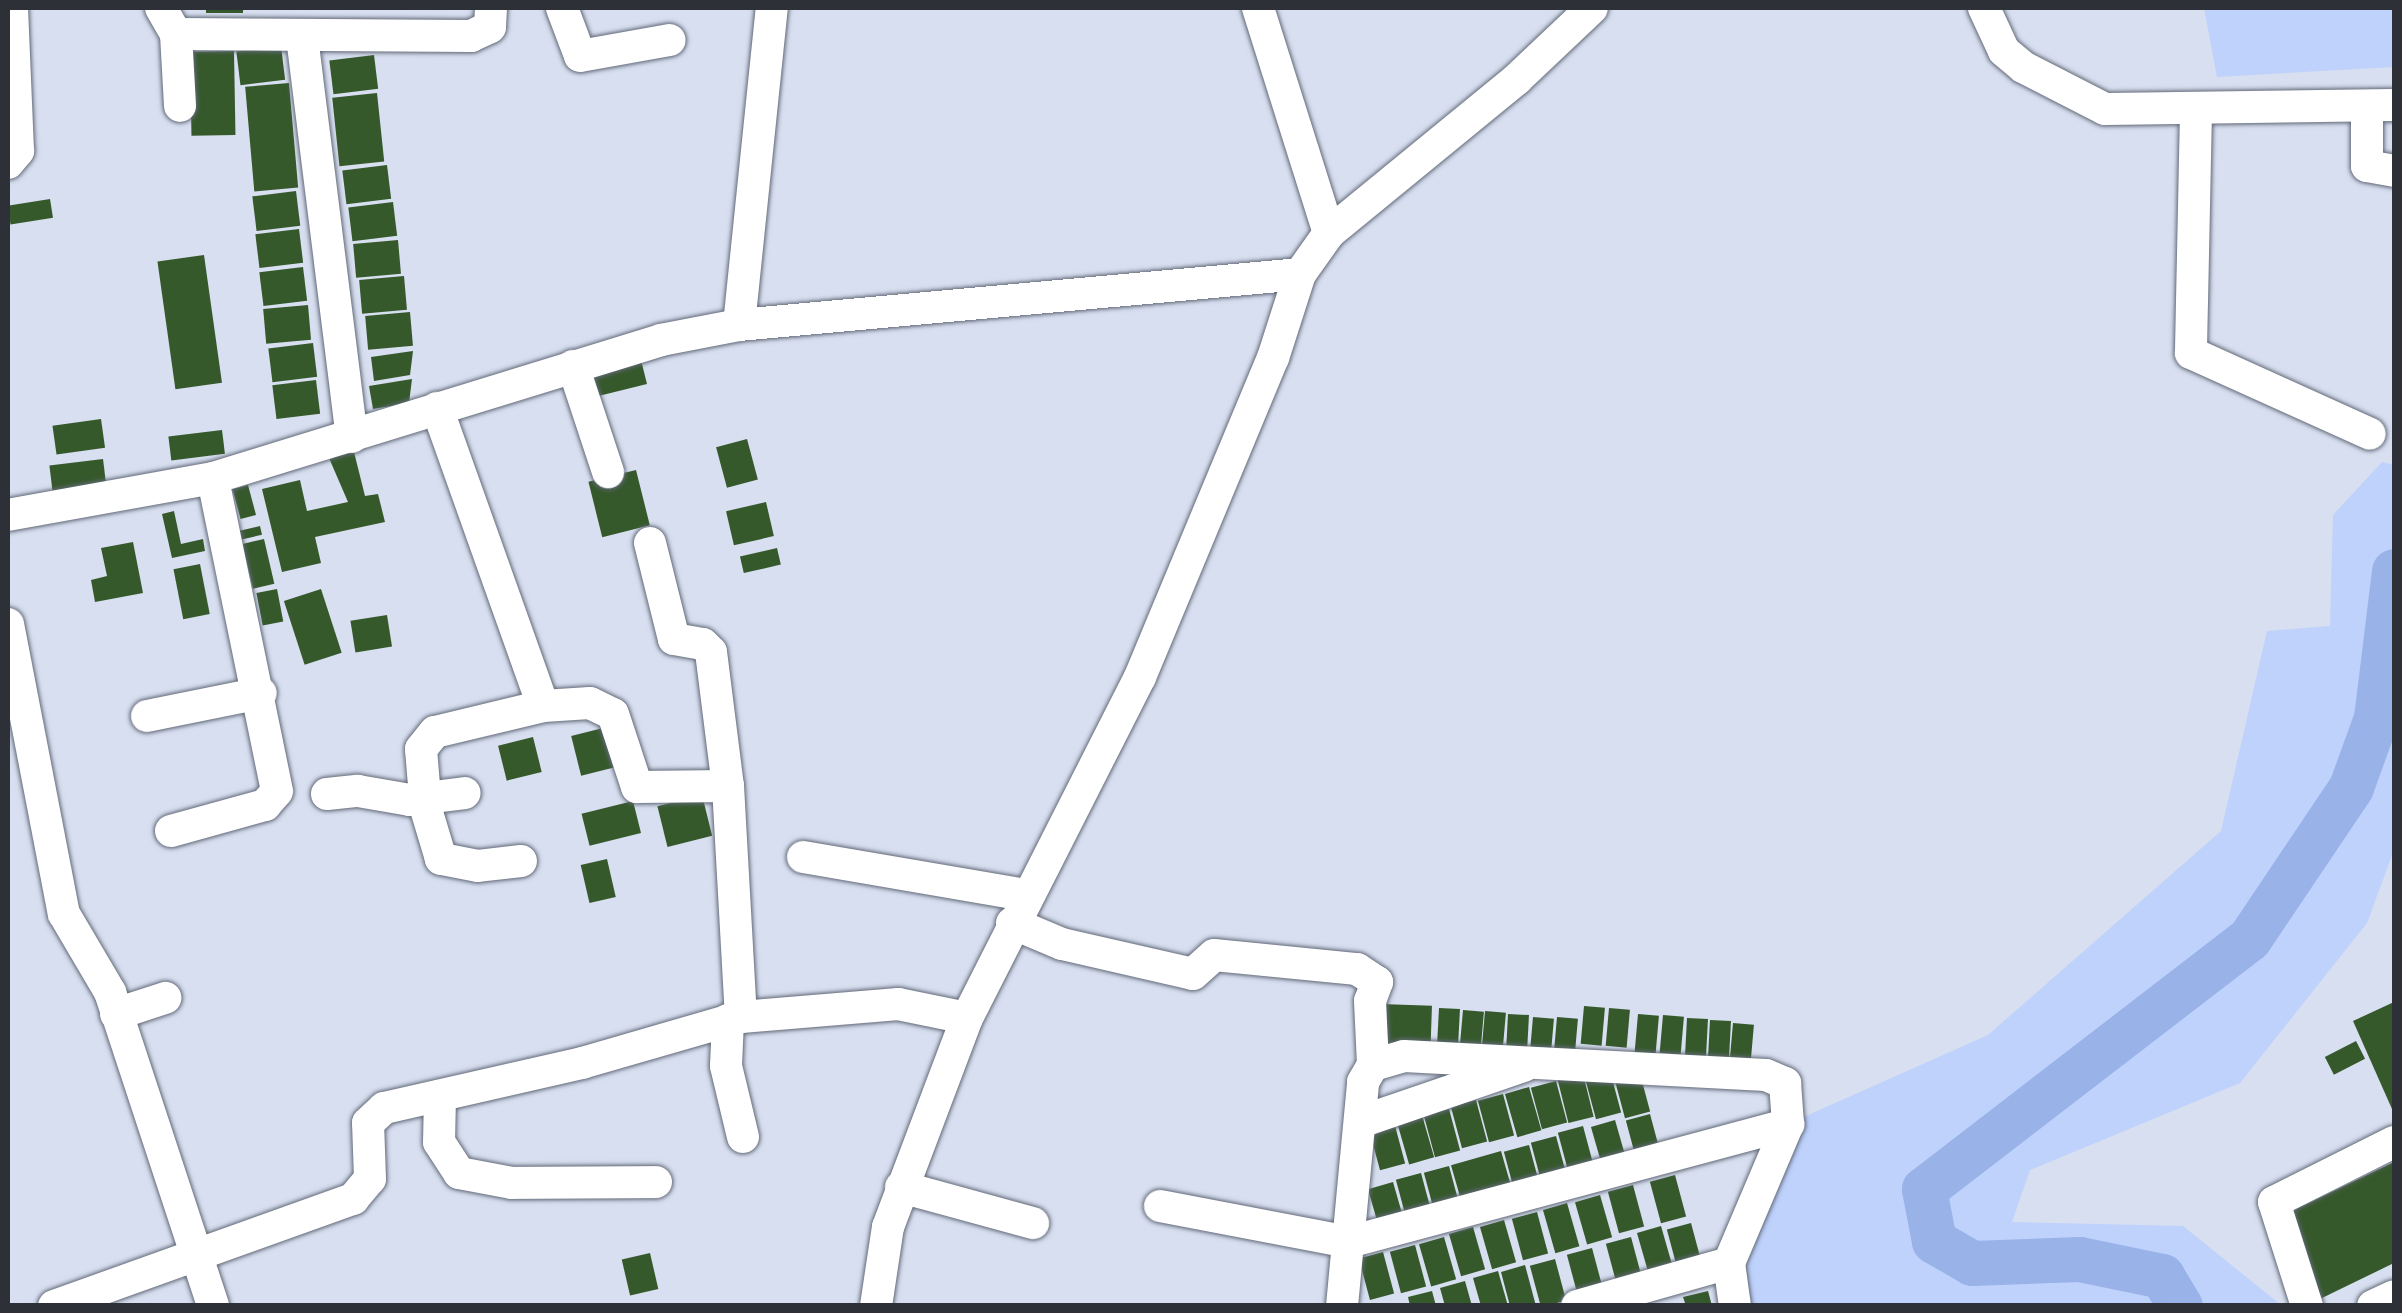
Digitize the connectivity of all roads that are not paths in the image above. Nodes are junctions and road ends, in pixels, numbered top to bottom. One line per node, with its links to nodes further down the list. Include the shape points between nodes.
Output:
1 (12, 8): 12 (street)
2 (491, 8): 10 (street, via 484,35)
3 (562, 8): 11 (street, via 580,56)
4 (772, 8): 20 (street)
5 (1258, 8): 18 (street)
6 (1592, 8): 18 (street)
7 (1984, 8): 15 (street, via 2004,51 2082,101 2135,112)
8 (252, 20): 9 (street); 10 (street)
9 (169, 21): 13 (street)
10 (302, 37): 24 (street)
11 (670, 40)
12 (10, 46): 16 (street, via 18,151)
13 (180, 106)
14 (2381, 106): 15 (street); 17 (street, via 2367,166)
15 (2196, 111): 23 (street, via 2190,353)
16 (8, 163)
17 (2394, 171)
18 (1328, 233): 19 (street)
19 (1300, 274): 20 (street); 40 (street, via 1273,358 1140,677)
20 (739, 325): 21 (street)
21 (573, 366): 22 (street); 25 (street)
22 (437, 408): 24 (street); 31 (street)
23 (2370, 434)
24 (352, 437): 26 (street)
25 (608, 472)
26 (212, 478): 27 (street); 30 (street)
27 (8, 515)
28 (650, 543): 33 (street, via 674,639 711,652)
29 (8, 624): 42 (street, via 64,914 106,982)
30 (261, 692): 32 (street); 37 (street, via 276,796 265,805)
31 (543, 706): 33 (street, via 590,703 613,714 637,788); 36 (street, via 428,735 421,749)
32 (147, 716)
33 (728, 786): 43 (street)
34 (465, 793): 36 (street)
35 (327, 794): 36 (street)
36 (428, 797): 39 (street, via 441,859 478,866)
37 (171, 831)
38 (803, 857): 40 (street)
39 (520, 861)
40 (1019, 909): 44 (street); 46 (street, via 1062,944 1192,974 1214,955 1357,969 1377,982 1370,1001)
41 (165, 998): 42 (street)
42 (116, 1014): 57 (street)
43 (735, 1018): 44 (street, via 898,1004); 47 (street); 50 (street, via 726,1066)
44 (967, 1018): 53 (street)
45 (1531, 1063): 46 (street, via 1404,1056); 48 (street, via 1458,1094); 49 (street, via 1766,1075 1788,1088)
46 (1373, 1066): 48 (street, via 1364,1082)
47 (440, 1096): 52 (street, via 439,1142 458,1173 512,1183); 57 (street, via 374,1114 364,1192)
48 (1362, 1121): 56 (street)
49 (1788, 1124): 56 (street); 58 (street)
50 (743, 1137)
51 (2394, 1142): 66 (street, via 2274,1202)
52 (656, 1182)
53 (901, 1187): 55 (street); 62 (street)
54 (1160, 1206): 56 (street)
55 (1034, 1223)
56 (1348, 1242): 63 (street)
57 (201, 1257): 60 (street); 61 (street)
58 (1729, 1263): 64 (street); 65 (street)
59 (2394, 1296): 67 (street)
60 (54, 1306)
61 (213, 1306)
62 (876, 1306)
63 (1342, 1306)
64 (1578, 1306)
65 (1735, 1306)
66 (2307, 1306)
67 (2374, 1306)

